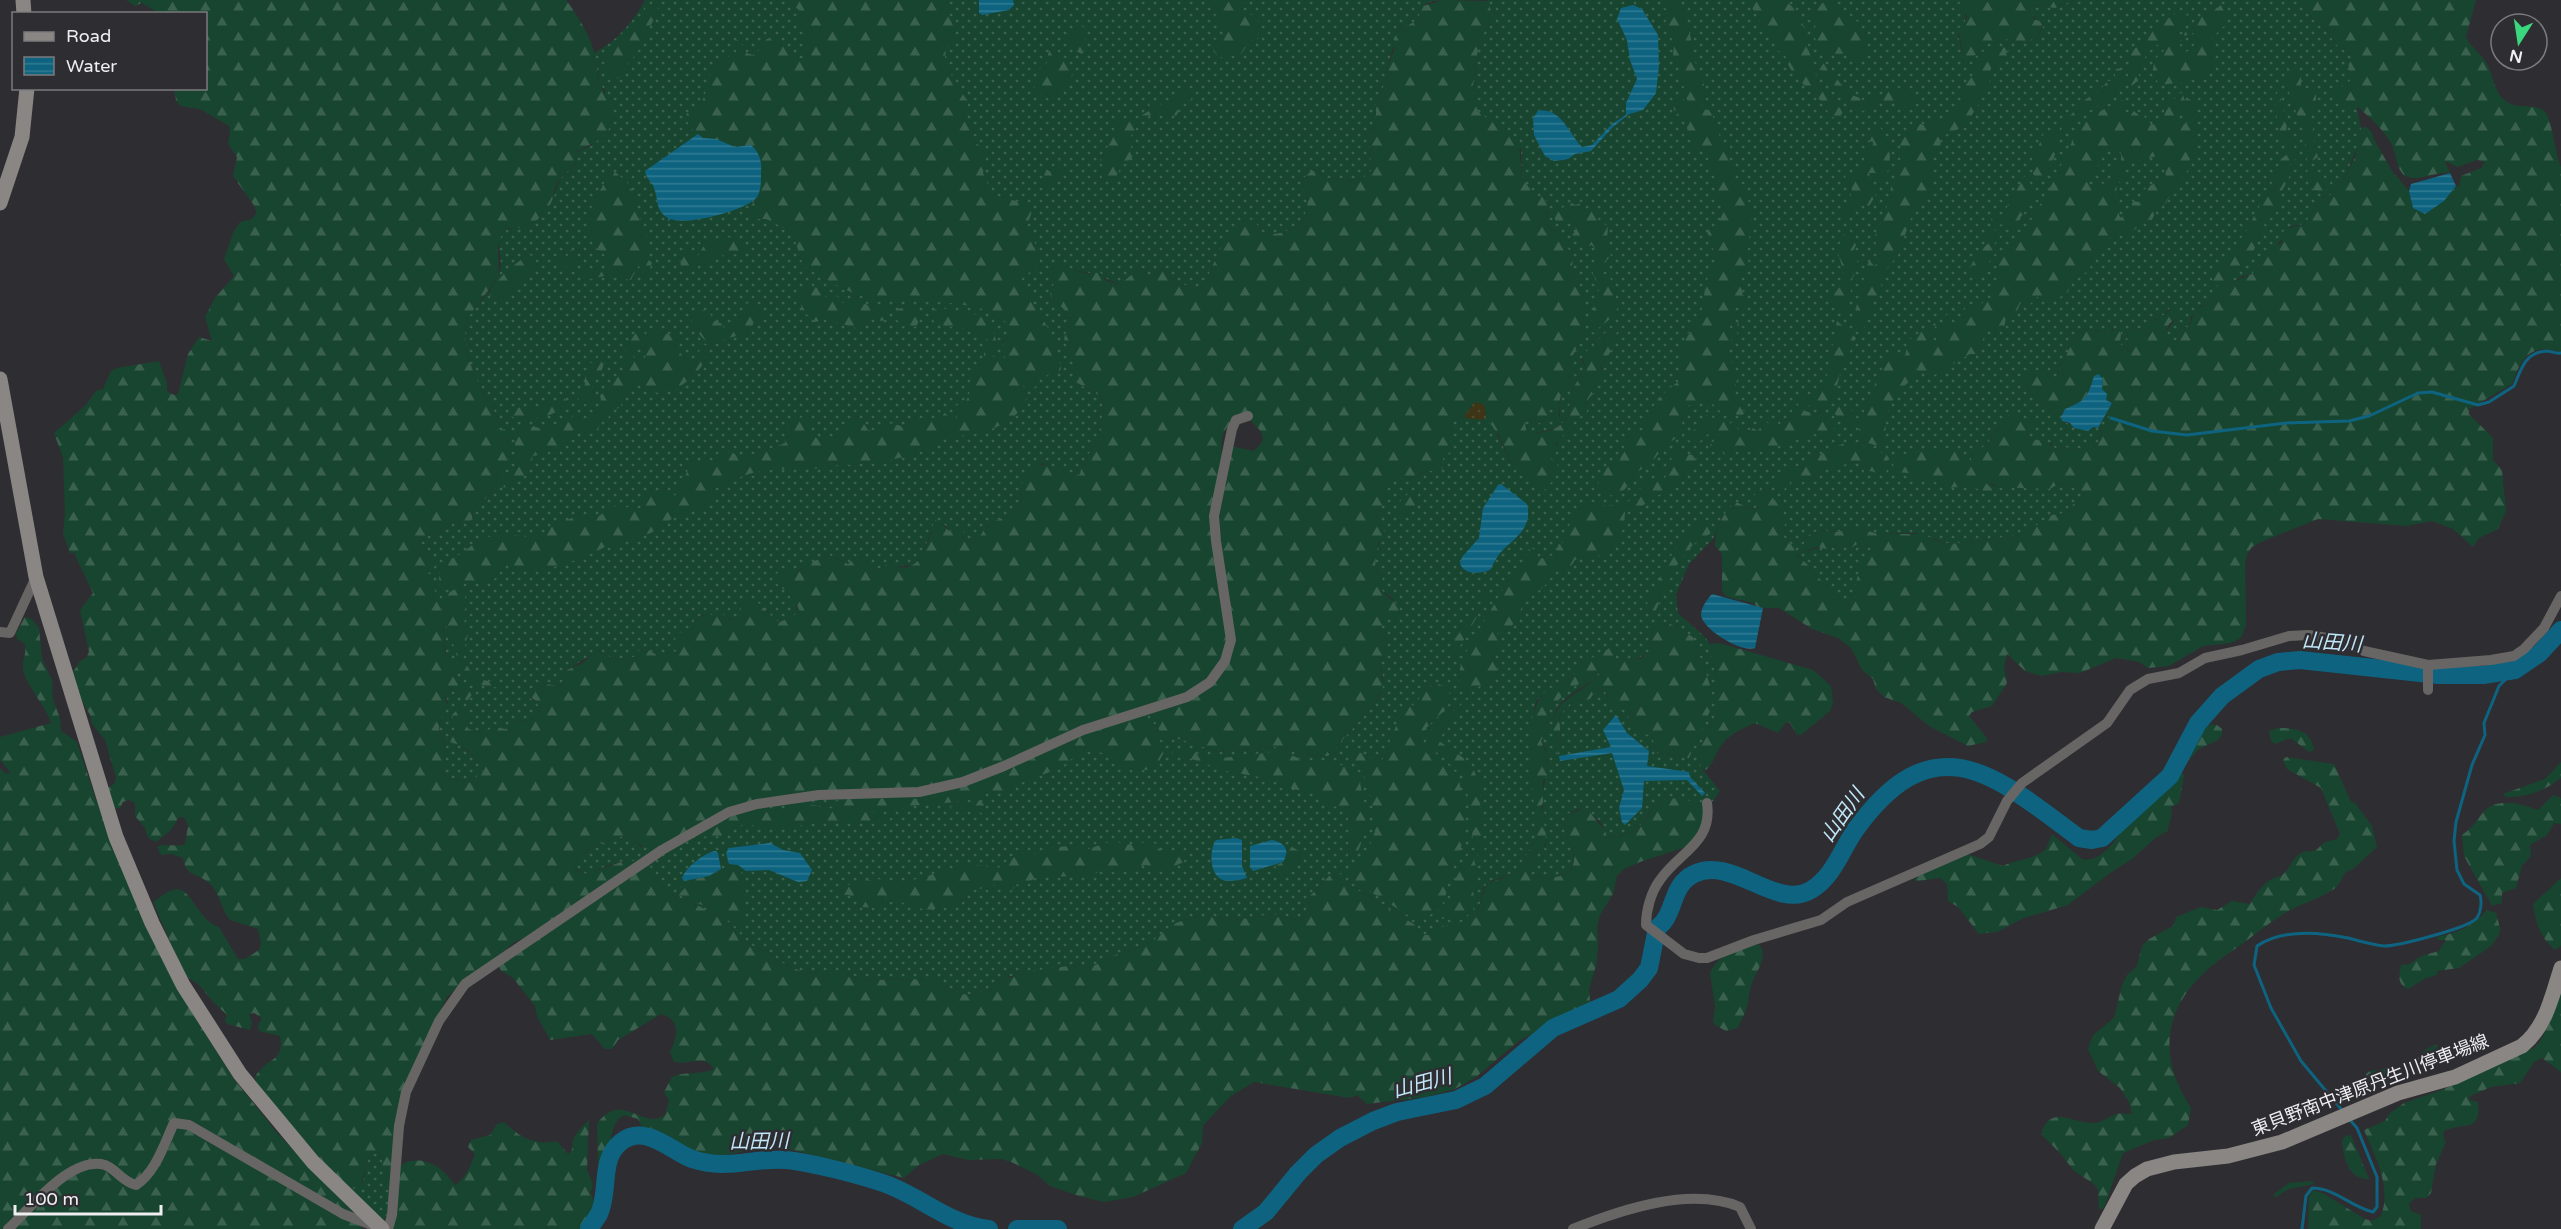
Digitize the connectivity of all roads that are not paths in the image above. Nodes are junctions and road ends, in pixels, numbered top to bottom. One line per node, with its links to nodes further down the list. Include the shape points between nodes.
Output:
1 (27, 90): 2 (main road, via 22,137)
2 (0, 202)
3 (0, 379): 5 (main road)
4 (1248, 416): 13 (street, via 1236,420 1232,429 1214,516 1231,640 1225,661 1210,682 1187,697 1083,730 963,782 919,792 819,795 757,804 729,812 662,850 465,984 439,1021 406,1092 399,1126 392,1215)
5 (36, 577): 7 (street, via 10,633); 13 (main road, via 116,837 183,985 240,1074 313,1162)
6 (2561, 596): 8 (street, via 2544,627 2514,656)
7 (0, 632)
8 (2428, 668): 9 (street); 10 (street, via 2364,651 2341,640 2308,635 2278,638 2214,655 2179,673 2148,679 2130,690 2107,723 2022,783 1980,844 1847,902 1821,920 1707,958 1690,957 1646,925 1661,878 1704,833 1709,817)
9 (2428, 690)
10 (1707, 803)
11 (2561, 968): 16 (main road, 東貝野南中津原丹生川停車場線, via 2542,1022 2522,1046 2455,1077 2398,1093 2252,1151 2147,1169 2126,1184)
12 (8, 1229): 13 (street, via 55,1182 89,1165 105,1165 136,1185 161,1152 174,1123 199,1130 343,1214)
13 (384, 1229)
14 (1573, 1229): 15 (street, via 1637,1206 1709,1199 1740,1207)
15 (1751, 1229)
16 (2102, 1229)

